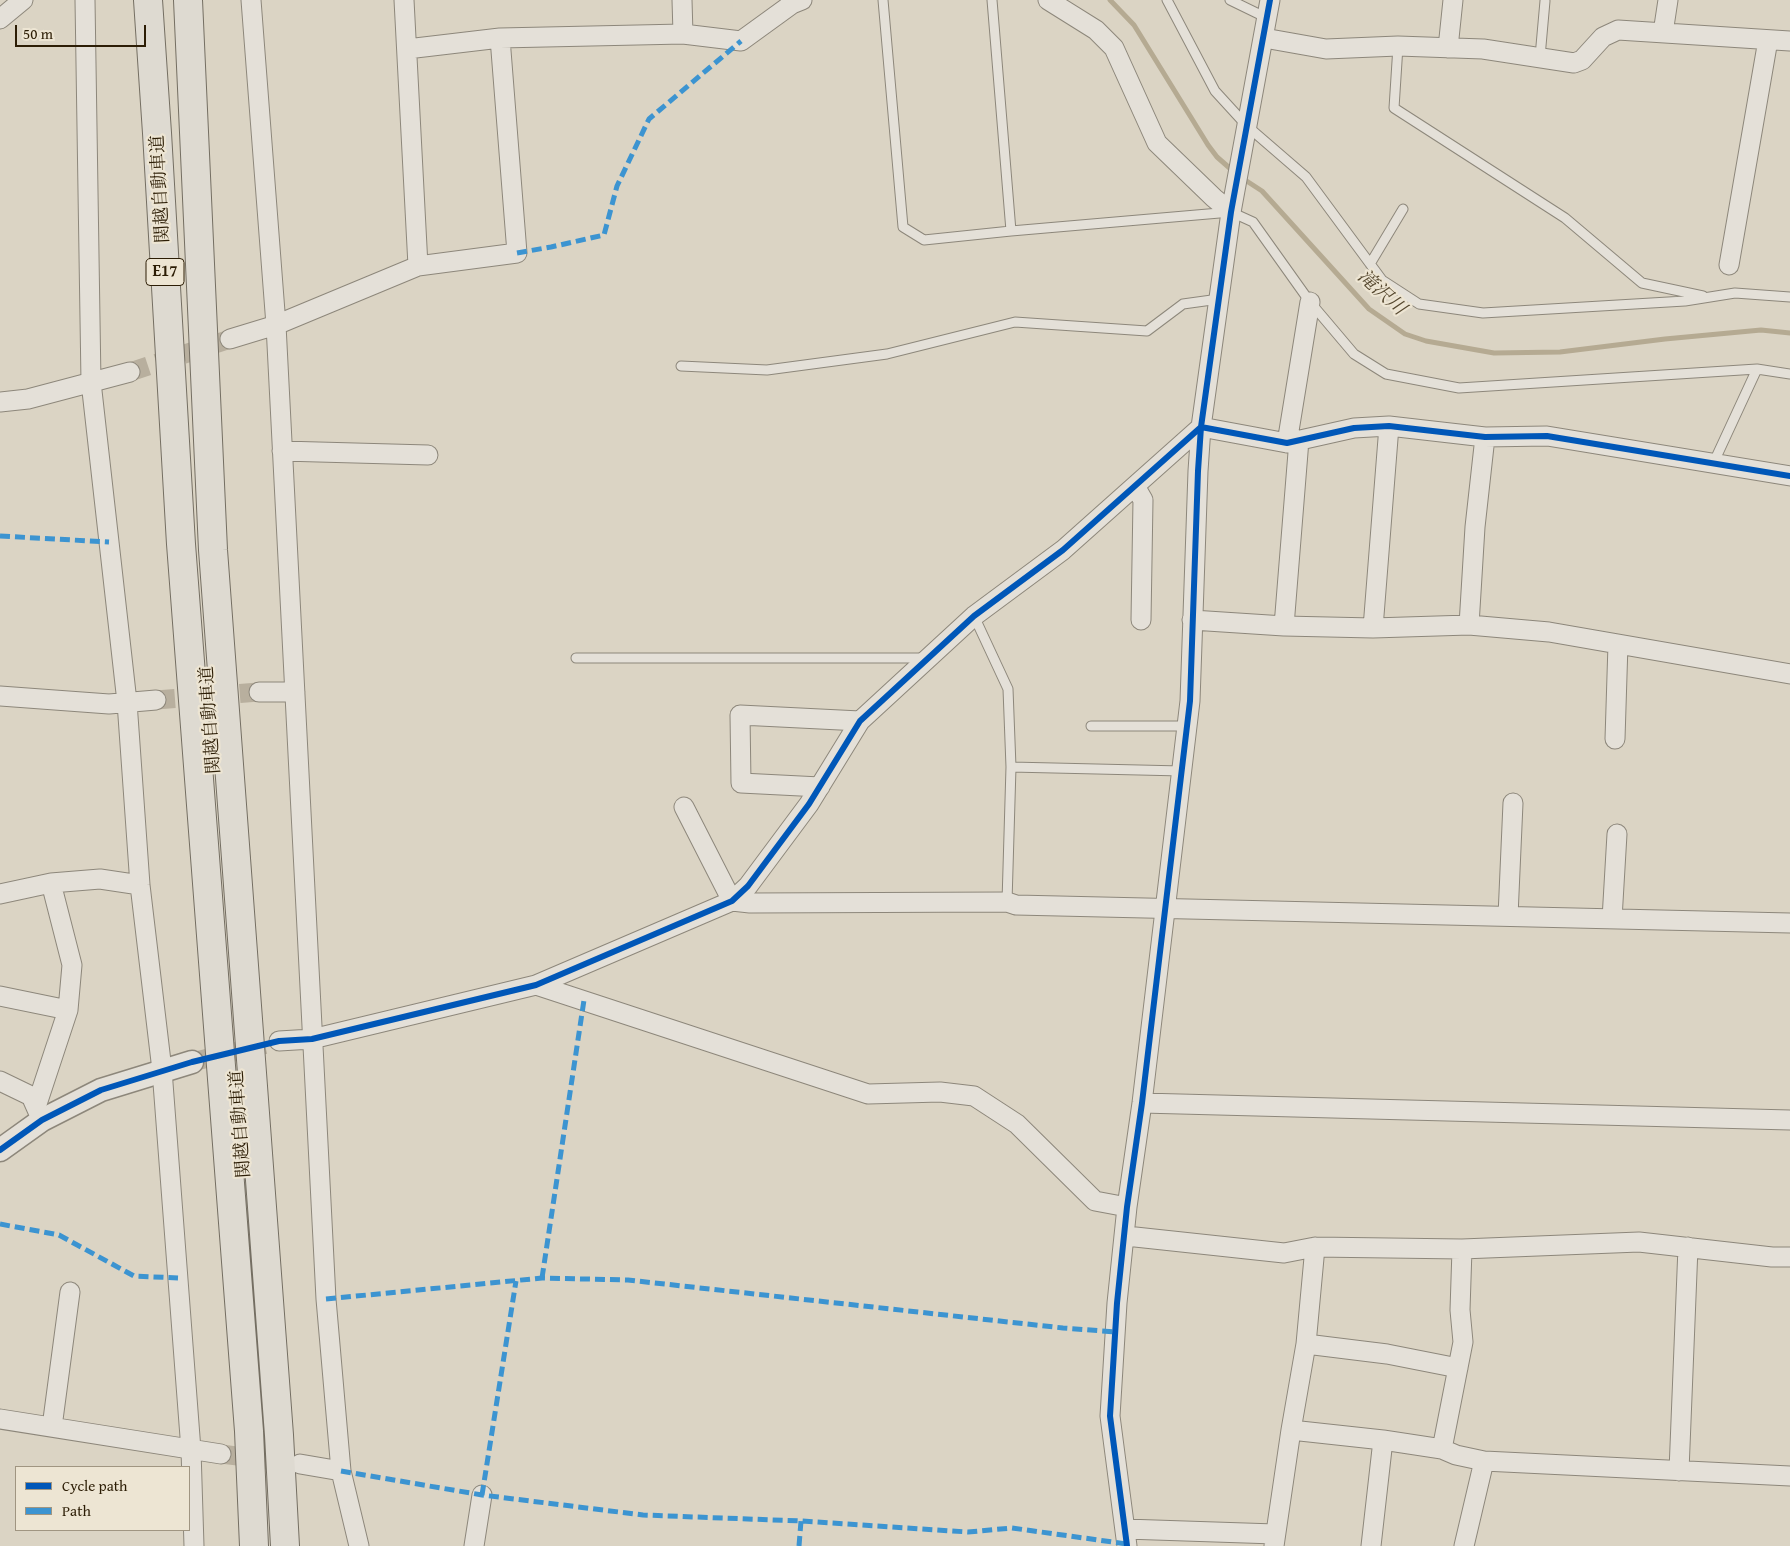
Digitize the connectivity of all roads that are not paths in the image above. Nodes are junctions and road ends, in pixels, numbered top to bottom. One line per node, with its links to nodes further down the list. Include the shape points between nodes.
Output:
1 (24, 0): 18 (street)
2 (85, 0): 46 (street)
3 (148, 0): 128 (highway, 関越自動車道 / E17, via 181,544 249,1431)
4 (188, 0): 129 (highway, 関越自動車道 / E17, via 213,550)
5 (251, 0): 40 (street)
6 (404, 0): 27 (street)
7 (682, 0): 20 (street)
8 (802, 0): 20 (street, via 741,41)
9 (883, 0): 32 (lane, via 903,227 924,240)
10 (992, 0): 32 (lane)
11 (1048, 0): 31 (street, via 1096,30 1114,48 1158,143)
12 (1167, 0): 29 (lane, via 1215,90)
13 (1230, 0): 17 (lane)
14 (1453, 0): 26 (street)
15 (1668, 0): 19 (street)
16 (1545, 1): 28 (lane)
17 (1269, 9): 22 (street)
18 (0, 19)
19 (1663, 33): 23 (street); 28 (street, via 1618,30 1604,37 1582,60 1574,63)
20 (683, 34): 21 (street)
21 (500, 38): 27 (street); 35 (street, via 517,253)
22 (1264, 38): 25 (street, via 1326,49); 29 (street)
23 (1768, 40): 24 (street); 34 (street)
24 (1790, 41)
25 (1398, 46): 26 (street); 36 (lane, via 1394,108 1565,218 1642,282)
26 (1448, 48): 28 (street)
27 (407, 49): 35 (street)
28 (1540, 57)
29 (1247, 126): 31 (street); 33 (lane, via 1306,177)
30 (1403, 209): 33 (lane)
31 (1232, 212): 32 (lane); 38 (street); 39 (lane, via 1253,222)
32 (1011, 230)
33 (1370, 264): 36 (lane, via 1382,280 1419,304 1483,313)
34 (1729, 265)
35 (418, 266): 40 (street)
36 (1709, 297): 37 (lane, via 1735,293)
37 (1790, 297)
38 (1219, 299): 42 (lane, via 1183,304 1146,331 1015,322 887,354 766,370); 49 (street)
39 (1310, 302): 43 (lane, via 1354,354 1386,374 1459,388); 51 (street)
40 (276, 326): 41 (street); 52 (street)
41 (230, 339)
42 (681, 366)
43 (1756, 369): 45 (lane); 54 (lane)
44 (130, 372): 46 (street)
45 (1790, 374)
46 (91, 382): 47 (street, via 28,399); 71 (street)
47 (0, 402)
48 (1389, 426): 50 (street); 51 (street, via 1354,428); 62 (street)
49 (1201, 427): 51 (street); 56 (street); 59 (street)
50 (1485, 437): 54 (street, via 1548,436); 60 (street)
51 (1293, 441): 61 (street)
52 (282, 451): 53 (street); 68 (street)
53 (428, 455)
54 (1713, 464): 55 (street)
55 (1790, 476)
56 (1135, 486): 57 (street, via 1063,550); 58 (street, via 1143,500)
57 (974, 616): 65 (street); 76 (lane, via 1008,689)
58 (1141, 620)
59 (1192, 620): 61 (street); 74 (street)
60 (1469, 625): 62 (street); 63 (street, via 1549,632)
61 (1284, 626): 62 (street)
62 (1373, 628)
63 (1618, 644): 66 (street); 75 (street)
64 (576, 658): 65 (lane)
65 (928, 658): 72 (street)
66 (1790, 674)
67 (259, 692): 68 (street)
68 (295, 692): 94 (street)
69 (0, 696): 71 (street, via 109,704)
70 (156, 700): 71 (street)
71 (127, 702): 83 (street)
72 (860, 721): 78 (street); 78 (street, via 740,715 741,783)
73 (1091, 726): 74 (lane)
74 (1187, 726): 77 (street)
75 (1615, 739)
76 (1012, 767): 77 (lane); 86 (lane)
77 (1182, 771): 87 (street)
78 (820, 788): 85 (street, via 748,886)
79 (1512, 803): 88 (street)
80 (684, 807): 85 (street)
81 (1617, 834): 89 (street)
82 (51, 883): 83 (street, via 100,879); 84 (street); 93 (street, via 72,965)
83 (140, 885): 97 (street)
84 (0, 894)
85 (732, 901): 86 (street, via 782,904); 91 (street)
86 (1007, 902): 87 (street, via 1016,905)
87 (1166, 909): 88 (street); 99 (street)
88 (1508, 916): 89 (street)
89 (1612, 919): 90 (street)
90 (1790, 923)
91 (536, 985): 94 (street); 103 (street, via 868,1094 940,1092 974,1096 1017,1124 1095,1201)
92 (0, 996): 93 (street)
93 (68, 1010): 100 (street)
94 (312, 1039): 95 (street); 121 (street, via 326,1299)
95 (279, 1041)
96 (192, 1062): 97 (street)
97 (162, 1070): 100 (street); 117 (street)
98 (0, 1081): 100 (street, via 31,1096)
99 (1142, 1103): 101 (street); 103 (street)
100 (39, 1114): 102 (street)
101 (1790, 1120)
102 (0, 1150)
103 (1128, 1207): 104 (street)
104 (1126, 1236): 105 (street, via 1284,1253); 125 (street, via 1117,1303 1110,1416)
105 (1315, 1247): 107 (street); 110 (street)
106 (1688, 1247): 107 (street, via 1639,1242); 108 (street, via 1772,1258); 122 (street)
107 (1462, 1249): 111 (street, via 1460,1310 1463,1342)
108 (1790, 1257)
109 (70, 1292): 113 (street)
110 (1306, 1344): 111 (street, via 1388,1354); 114 (street)
111 (1458, 1368): 116 (street)
112 (0, 1419): 113 (street)
113 (52, 1427): 117 (street)
114 (1291, 1430): 115 (street); 126 (street)
115 (1383, 1440): 116 (street); 132 (street)
116 (1442, 1449): 119 (street)
117 (192, 1450): 118 (street); 127 (street)
118 (221, 1454)
119 (1484, 1461): 122 (street); 133 (street)
120 (300, 1464): 121 (street)
121 (341, 1470): 130 (street)
122 (1679, 1471): 123 (street)
123 (1790, 1476)
124 (482, 1495): 131 (street)
125 (1126, 1537): 126 (street)
126 (1274, 1540)
127 (194, 1546)
128 (254, 1546)
129 (285, 1546)
130 (359, 1546)
131 (474, 1546)
132 (1371, 1546)
133 (1464, 1546)

